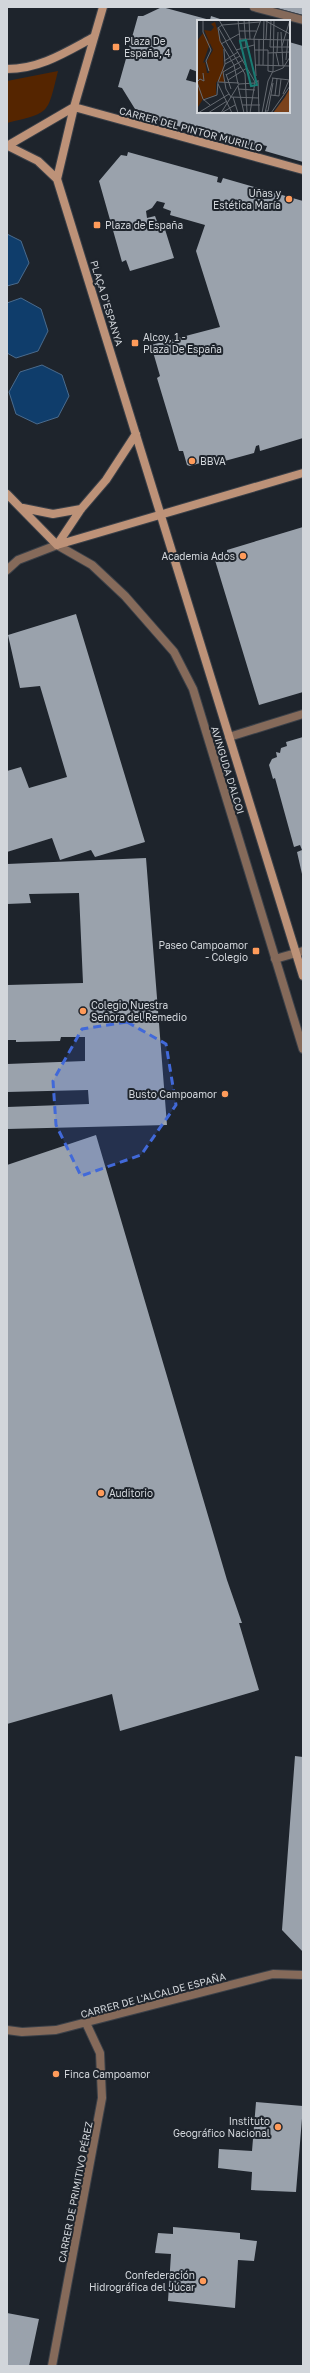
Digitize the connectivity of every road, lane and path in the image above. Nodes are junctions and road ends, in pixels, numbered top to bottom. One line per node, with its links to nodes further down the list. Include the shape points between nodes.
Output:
1 (103, 7): 4 (main road)
2 (254, 7): 3 (street)
3 (303, 20)
4 (94, 37): 5 (main road, via 48,62); 6 (main road)
5 (7, 69)
6 (74, 107): 7 (main road, PLAÇA D'ESPANYA); 8 (main road, CARRER DEL PINTOR MURILLO); 9 (main road)
7 (7, 146): 9 (main road, PLAÇA D'ESPANYA, via 38,160)
8 (303, 170)
9 (57, 179): 10 (main road, PLAÇA D'ESPANYA)
10 (136, 434): 14 (main road, via 106,480); 15 (main road, PLAÇA D'ESPANYA)
11 (303, 473): 15 (main road)
12 (7, 494): 13 (main road)
13 (23, 508): 14 (main road, via 53,514); 16 (main road)
14 (81, 509): 16 (main road)
15 (161, 514): 16 (main road); 19 (main road, AVINGUDA D'ALCOI)
16 (57, 545): 17 (street, via 18,560); 21 (street, AVINGUDA D'ALCOI, via 92,565 110,580 174,652 192,689)
17 (7, 570)
18 (303, 714): 19 (street)
19 (229, 737): 20 (main road, AVINGUDA D'ALCOI)
20 (299, 953): 21 (street); 22 (main road, AVINGUDA D'ALCOI)
21 (275, 959): 23 (street, AVINGUDA D'ALCOI)
22 (303, 976)
23 (303, 1049)
24 (303, 1975): 25 (street, CARRER DE L'ALCALDE ESPAÑA, via 273,1974)
25 (86, 2023): 26 (street, CARRER DE L'ALCALDE ESPAÑA, via 56,2030); 27 (street, CARRER DE PRIMITIVO PÉREZ, via 100,2053 102,2098)
26 (7, 2030)
27 (52, 2366)

